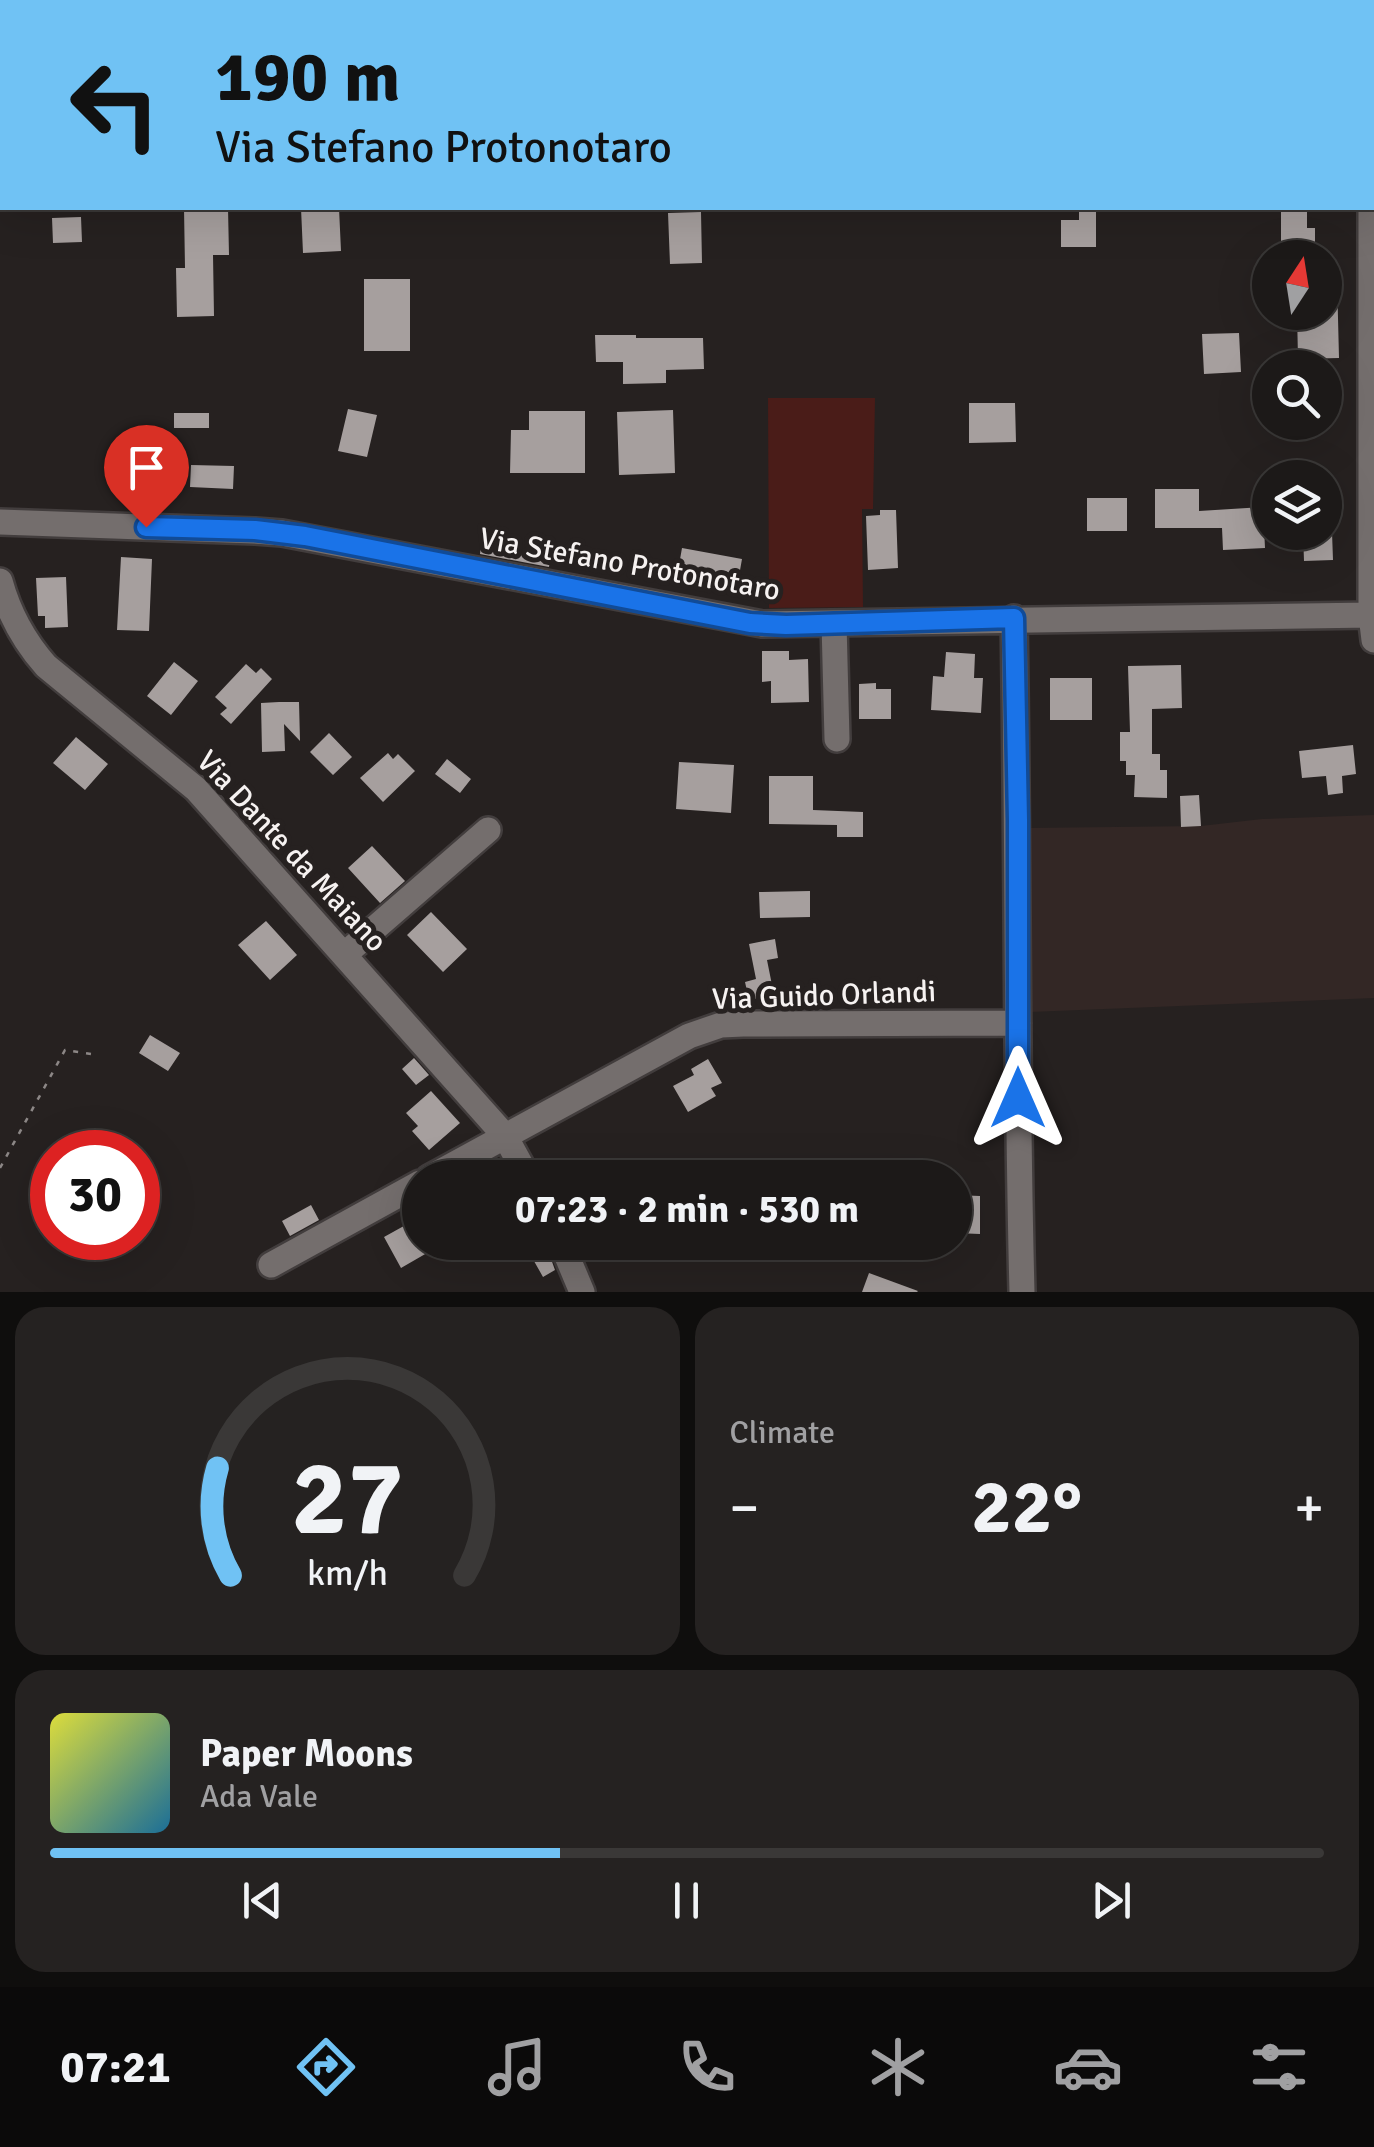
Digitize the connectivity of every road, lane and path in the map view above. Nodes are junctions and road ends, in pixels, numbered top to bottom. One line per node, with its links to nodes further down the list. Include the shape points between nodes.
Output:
1 (1371, 210): 6 (street)
2 (0, 522): 5 (street, Via Stefano Protonotaro, via 255,530 736,621)
3 (0, 581): 9 (street, Via Dante da Maiano, via 17,626 46,666 196,789)
4 (1014, 618): 5 (street, Via Stefano Protonotaro); 6 (street, Via Stefano Protonotaro); 10 (street)
5 (834, 624): 7 (street)
6 (1373, 628)
7 (837, 740)
8 (488, 830): 9 (street)
9 (344, 956): 12 (street, Via Dante da Maiano)
10 (1018, 1023): 12 (street, Via Guido Orlandi, via 721,1025); 20 (street)
11 (91, 1054): 15 (path, via 66,1050)
12 (505, 1136): 13 (street, Via Guido Orlandi); 14 (street, Via Dante da Maiano)
13 (462, 1160)
14 (518, 1160)
15 (0, 1168)
16 (402, 1193): 18 (street)
17 (569, 1260): 19 (street)
18 (271, 1265)
19 (582, 1292)
20 (1022, 1292)

